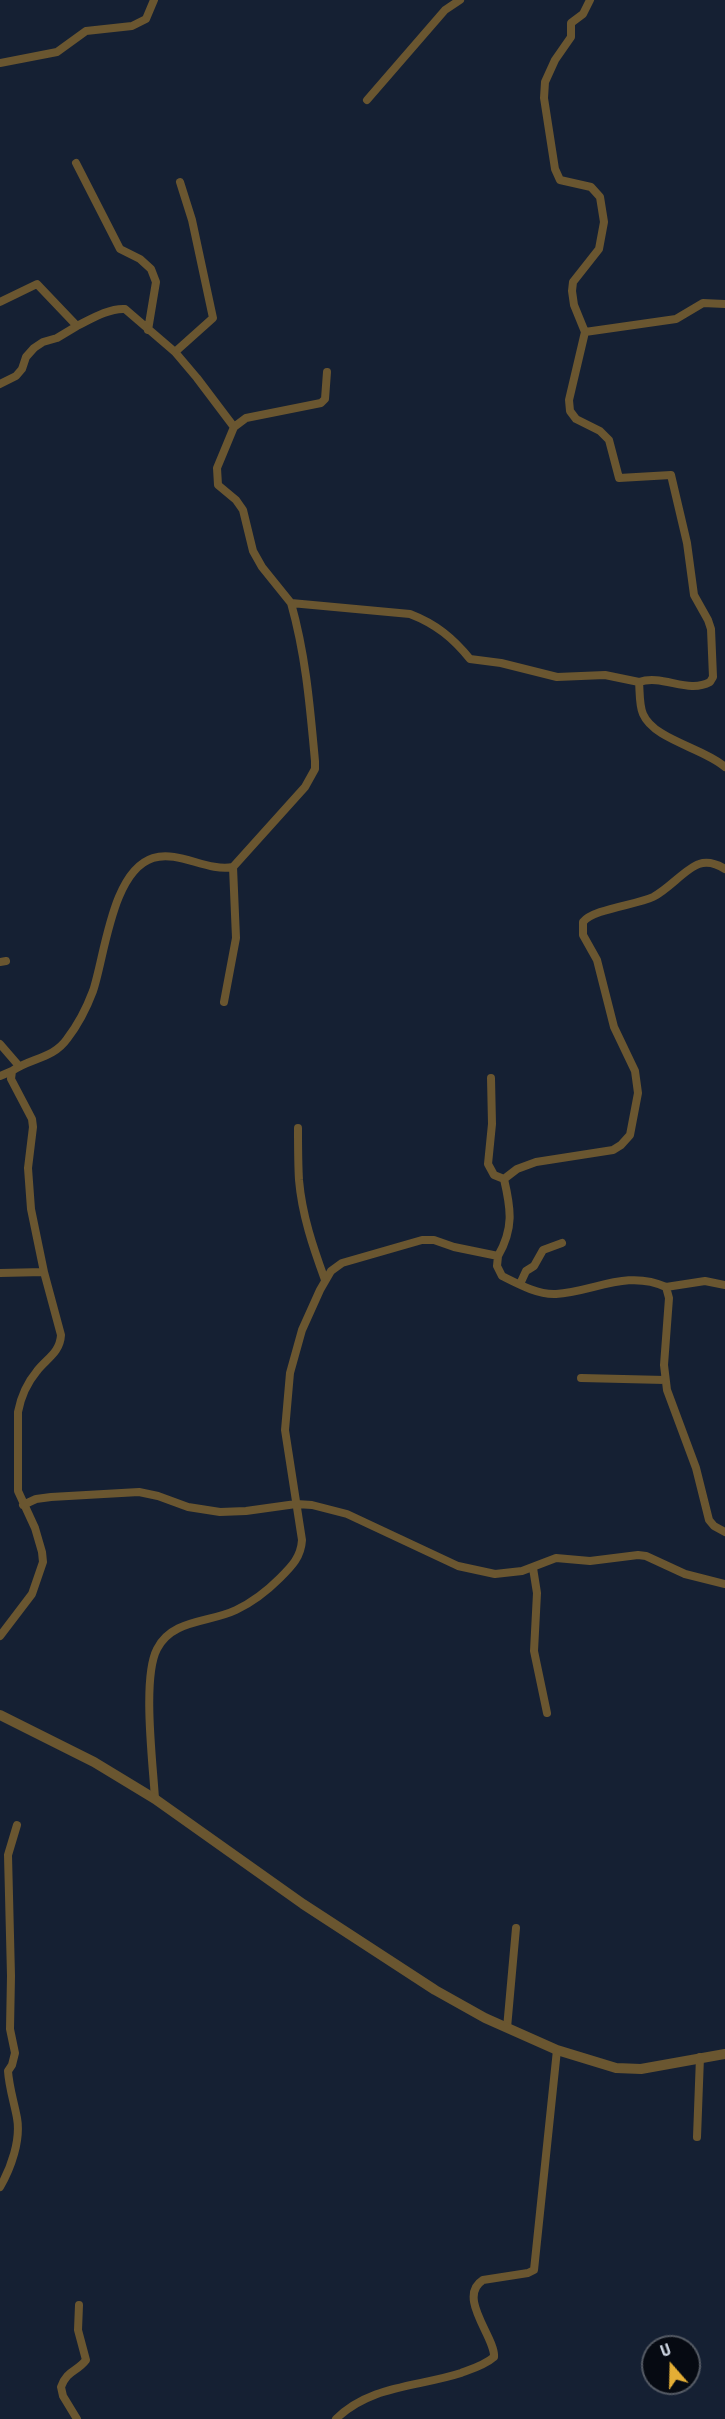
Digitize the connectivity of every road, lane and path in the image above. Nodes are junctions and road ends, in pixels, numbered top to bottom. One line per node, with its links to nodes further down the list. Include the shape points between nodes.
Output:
1 (154, 0): 4 (street, via 146,19 132,26 86,31 57,52)
2 (460, 0): 5 (street, via 446,10)
3 (590, 0): 12 (street, via 583,14 571,23 569,41 545,82 544,99 560,180 591,187 600,197 604,222 599,249 573,282 572,291)
4 (0, 63)
5 (367, 100)
6 (76, 163): 11 (street, via 120,249 151,269 156,282)
7 (180, 182): 13 (street, via 213,318)
8 (0, 302): 10 (street, via 37,284)
9 (725, 304): 12 (street, via 703,303 676,319)
10 (77, 326): 11 (street, via 120,308); 15 (street, via 34,348 16,376)
11 (148, 330): 13 (street)
12 (585, 332): 18 (street, via 569,400 570,411 609,440 619,478 671,474 687,543 693,595 711,629 710,682 694,686 655,678)
13 (175, 352): 16 (street)
14 (327, 372): 16 (street, via 325,399 321,403 246,418)
15 (0, 384)
16 (234, 427): 17 (street, via 217,468 218,486 243,510 253,551)
17 (291, 603): 18 (street, via 410,614 444,632 470,659 557,677 605,675); 20 (street, via 309,684 315,769 305,787)
18 (639, 682): 19 (street, via 642,712 649,723)
19 (725, 767)
20 (233, 867): 22 (street, via 236,938); 24 (street, via 154,858 130,874 120,892 92,993 74,1028 48,1056)
21 (725, 870): 28 (street, via 700,863 655,896 594,914 584,922 583,934 597,960 614,1027 634,1071 638,1093 630,1135 613,1150 536,1162)
22 (224, 1002)
23 (0, 1044): 24 (street)
24 (16, 1068): 25 (street); 31 (street, via 11,1079 32,1119 28,1180)
25 (0, 1076)
26 (491, 1078): 28 (street, via 488,1164 494,1175)
27 (298, 1128): 33 (street, via 302,1206)
28 (504, 1179): 30 (street, via 510,1224)
29 (562, 1244): 34 (street, via 543,1251)
30 (498, 1256): 33 (street, via 422,1240 342,1263); 34 (street, via 500,1274)
31 (44, 1272): 32 (street); 40 (street, via 61,1340 20,1399 17,1480)
32 (0, 1273)
33 (325, 1280): 39 (street, via 302,1330 290,1373 285,1430)
34 (520, 1284): 36 (street, via 557,1294 619,1281 651,1282)
35 (725, 1285): 36 (street, via 705,1281)
36 (666, 1287): 38 (street, via 669,1303)
37 (581, 1378): 38 (street)
38 (665, 1380): 41 (street, via 710,1520)
39 (297, 1504): 40 (street, via 220,1512 139,1492 51,1497); 42 (street, via 347,1514 458,1566 495,1574); 47 (street, via 301,1548 291,1568 269,1590 235,1611 166,1635 156,1651 149,1706)
40 (23, 1505): 44 (street, via 42,1552 41,1571 32,1594)
41 (725, 1532)
42 (533, 1568): 43 (street, via 556,1558 590,1561 638,1555 685,1574); 45 (street, via 537,1593 534,1651)
43 (725, 1584)
44 (0, 1636)
45 (547, 1713)
46 (0, 1715): 47 (street, via 85,1757)
47 (155, 1798): 50 (street, via 303,1904 443,1995)
48 (17, 1825): 55 (street, via 8,1855 10,2028 15,2053 8,2071 18,2135 8,2174)
49 (516, 1928): 50 (street)
50 (507, 2028): 51 (street)
51 (557, 2050): 53 (street, via 605,2067 628,2070); 58 (street, via 534,2270 483,2280 475,2290 475,2306 494,2357 447,2378 363,2398)
52 (725, 2054): 53 (street)
53 (700, 2057): 54 (street)
54 (697, 2137)
55 (0, 2187)
56 (79, 2305): 57 (street, via 78,2330 85,2361 70,2371 61,2387)
57 (77, 2419)
58 (336, 2419)

